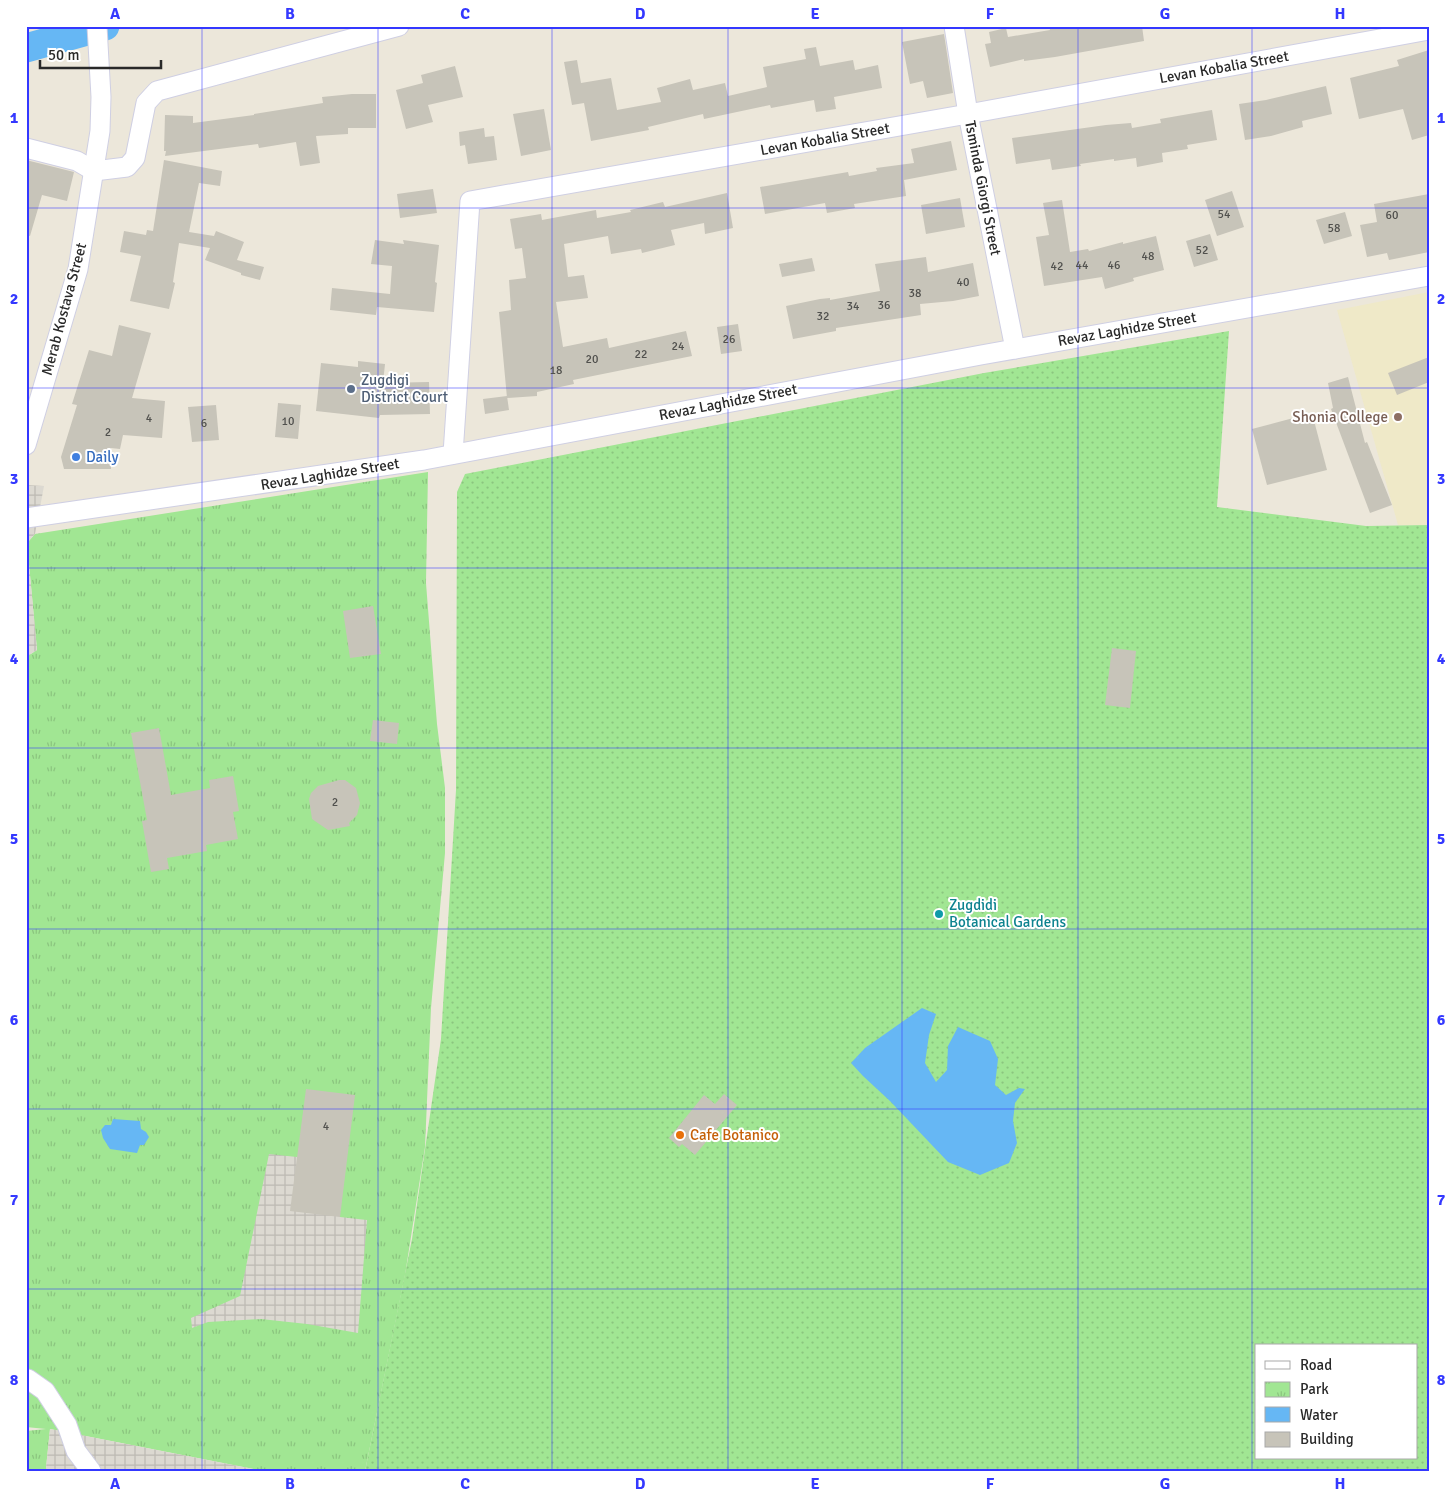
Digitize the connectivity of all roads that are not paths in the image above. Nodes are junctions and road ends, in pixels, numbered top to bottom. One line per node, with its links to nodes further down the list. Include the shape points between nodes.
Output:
1 (97, 26): 7 (street, Merab Kostava Street, via 101,97)
2 (399, 26): 7 (street, via 157,91 146,103 136,158 127,166)
3 (954, 26): 5 (street, Tsminda Giorgi Street)
4 (1429, 30): 5 (street, Levan Kobalia Street)
5 (968, 114): 9 (street, Tsminda Giorgi Street); 11 (street, Levan Kobalia Street, via 470,201)
6 (26, 148): 7 (street, via 77,161)
7 (94, 171): 10 (street, Merab Kostava Street, via 78,270)
8 (1429, 276): 9 (street, Revaz Laghidze Street)
9 (1015, 349): 11 (street, Revaz Laghidze Street)
10 (26, 445)
11 (453, 454): 12 (street, Revaz Laghidze Street)
12 (26, 518)
13 (28, 1379): 14 (street, via 45,1391 67,1425 76,1451)
14 (91, 1471)

